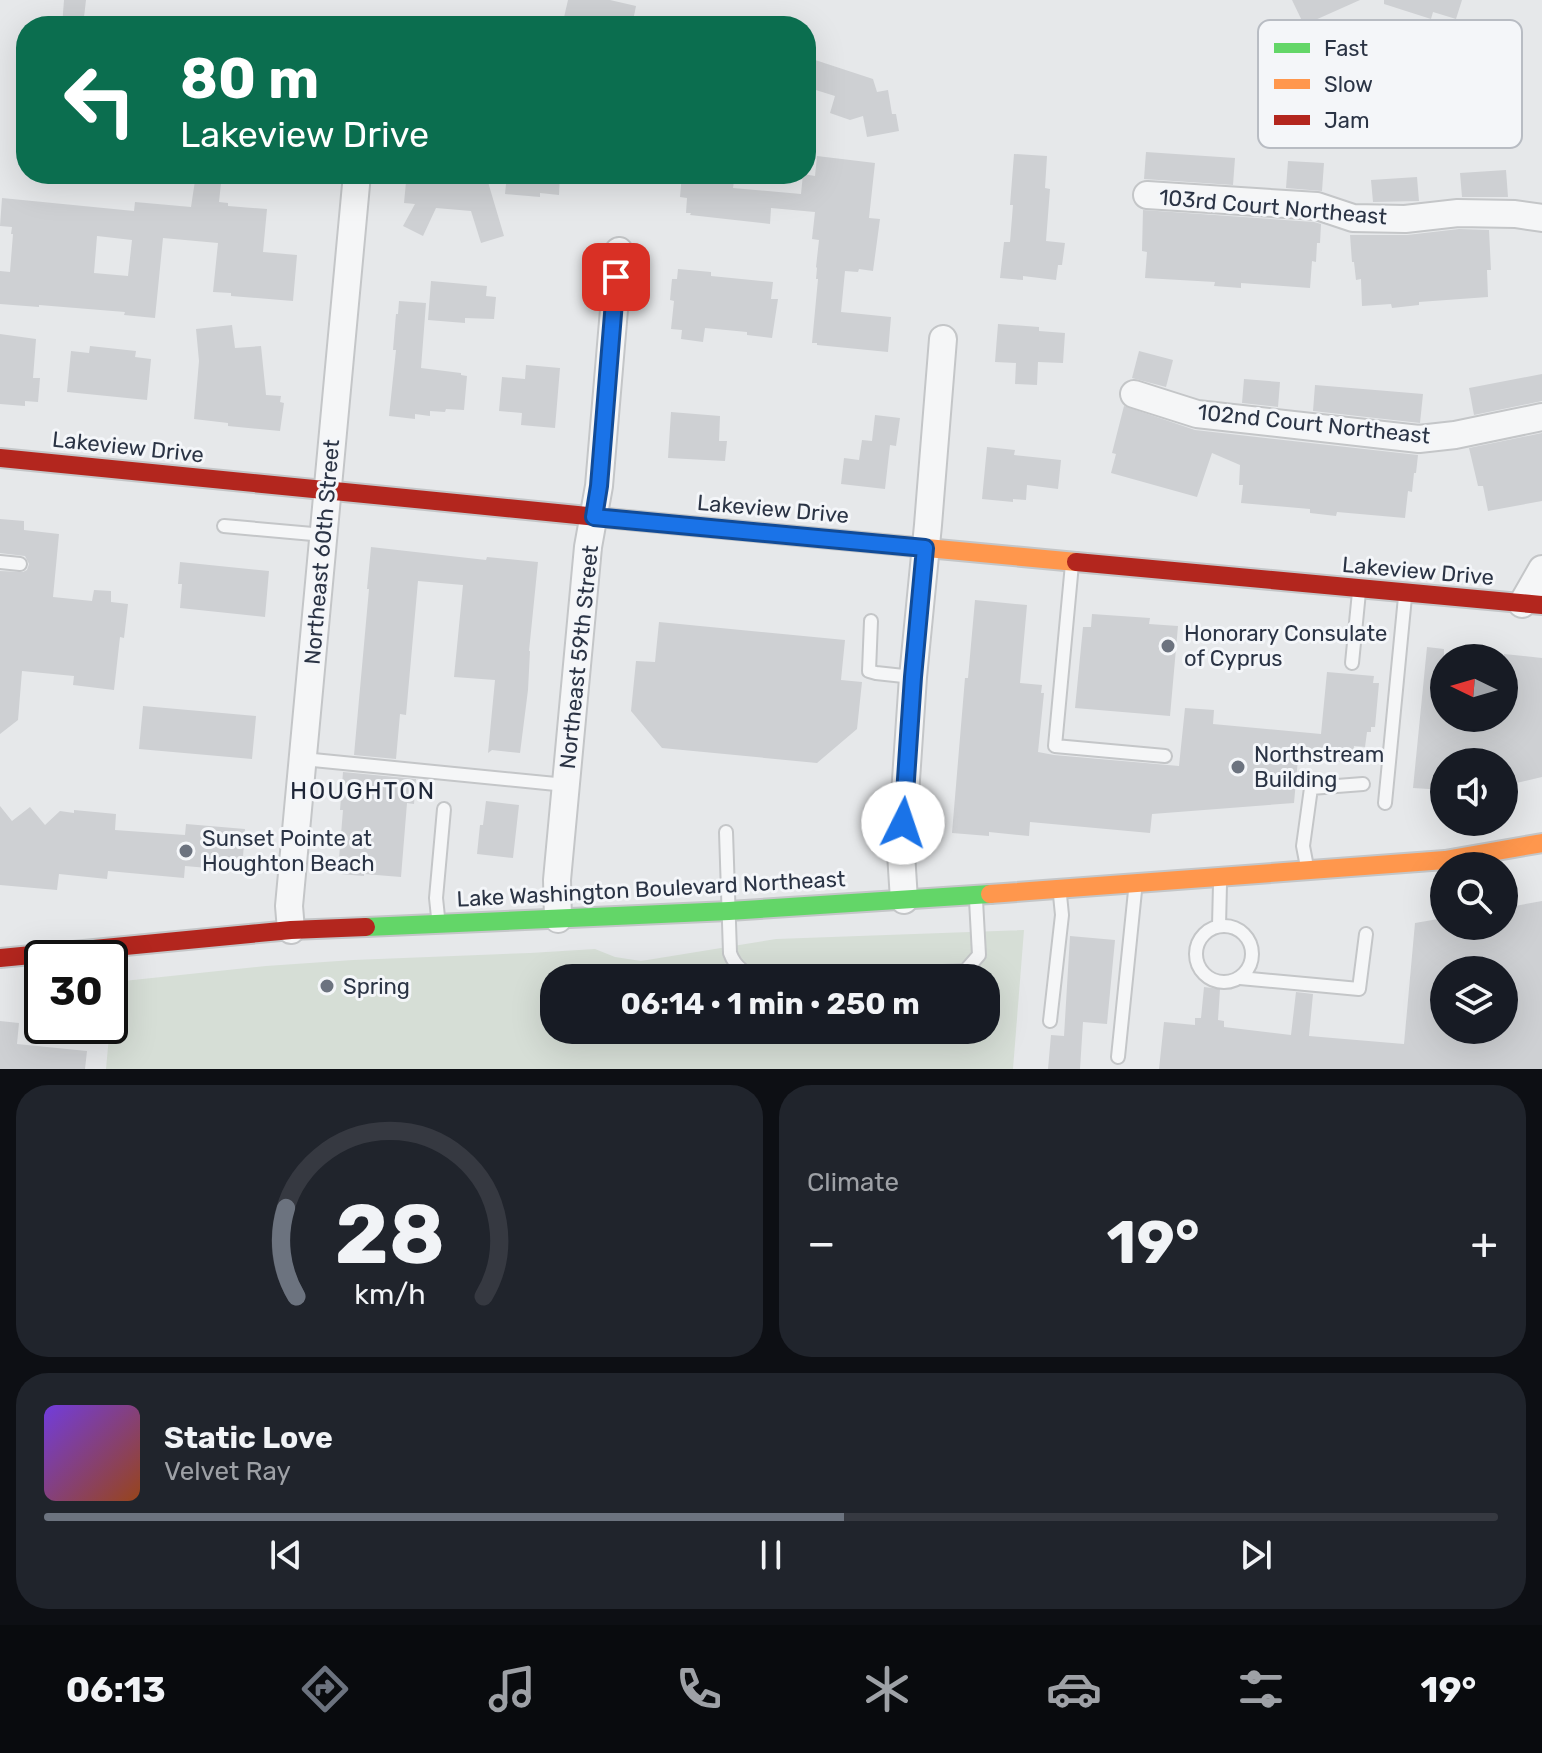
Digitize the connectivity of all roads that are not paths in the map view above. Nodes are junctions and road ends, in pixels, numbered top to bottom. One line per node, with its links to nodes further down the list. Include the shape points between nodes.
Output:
1 (356, 184): 9 (street, Northeast 60th Street)
2 (1147, 195): 3 (street, 103rd Court Northeast, via 1317,206 1353,218 1458,213)
3 (1542, 218)
4 (619, 251): 10 (street, Northeast 59th Street)
5 (943, 339): 13 (street)
6 (1134, 394): 7 (street, 102nd Court Northeast, via 1197,414 1419,439)
7 (1542, 417)
8 (0, 458): 9 (main road, Lakeview Drive)
9 (327, 491): 10 (main road, Lakeview Drive); 12 (street, Northeast 60th Street)
10 (594, 517): 13 (main road, Lakeview Drive); 27 (street, Northeast 59th Street)
11 (224, 526): 12 (lane)
12 (324, 535): 25 (street, Northeast 60th Street)
13 (925, 548): 15 (main road, Lakeview Drive); 23 (street)
14 (0, 562): 16 (lane)
15 (1072, 562): 18 (main road, Lakeview Drive); 24 (lane, via 1055,746)
16 (20, 564)
17 (1542, 569): 20 (street)
18 (1359, 589): 19 (main road, Lakeview Drive); 22 (lane)
19 (1405, 594): 20 (main road, Lakeview Drive); 28 (lane)
20 (1532, 605)
21 (871, 621): 23 (lane, via 869,671)
22 (1352, 663)
23 (913, 677): 37 (street, via 901,853)
24 (1165, 756)
25 (303, 759): 27 (lane); 42 (street, Northeast 60th Street)
26 (1363, 784): 32 (lane, via 1311,788 1303,846)
27 (566, 785): 39 (street, Northeast 59th Street)
28 (1385, 803)
29 (444, 809): 40 (lane, via 436,898)
30 (726, 832): 38 (lane)
31 (1542, 843): 32 (main road, Lake Washington Boulevard Northeast, via 1445,860)
32 (1308, 870): 33 (main road, Lake Washington Boulevard Northeast)
33 (1220, 877): 34 (main road, Lake Washington Boulevard Northeast); 41 (lane)
34 (1136, 884): 35 (main road, Lake Washington Boulevard Northeast); 49 (lane)
35 (1059, 888): 36 (main road, Lake Washington Boulevard Northeast); 48 (lane, via 1062,915)
36 (976, 895): 37 (main road, Lake Washington Boulevard Northeast); 46 (lane, via 979,955)
37 (904, 900): 38 (main road, Lake Washington Boulevard Northeast)
38 (729, 911): 39 (main road, Lake Washington Boulevard Northeast); 45 (lane)
39 (558, 919): 40 (main road, Lake Washington Boulevard Northeast)
40 (439, 924): 42 (main road, Lake Washington Boulevard Northeast)
41 (1219, 926): 47 (lane, via 1238,929 1250,943 1251,962); 47 (lane, via 1199,941 1199,967 1221,983)
42 (291, 930): 44 (main road, Lake Washington Boulevard Northeast)
43 (1366, 934): 47 (lane, via 1359,989)
44 (0, 958)
45 (734, 964)
46 (971, 964)
47 (1240, 978)
48 (1050, 1021)
49 (1118, 1057)

